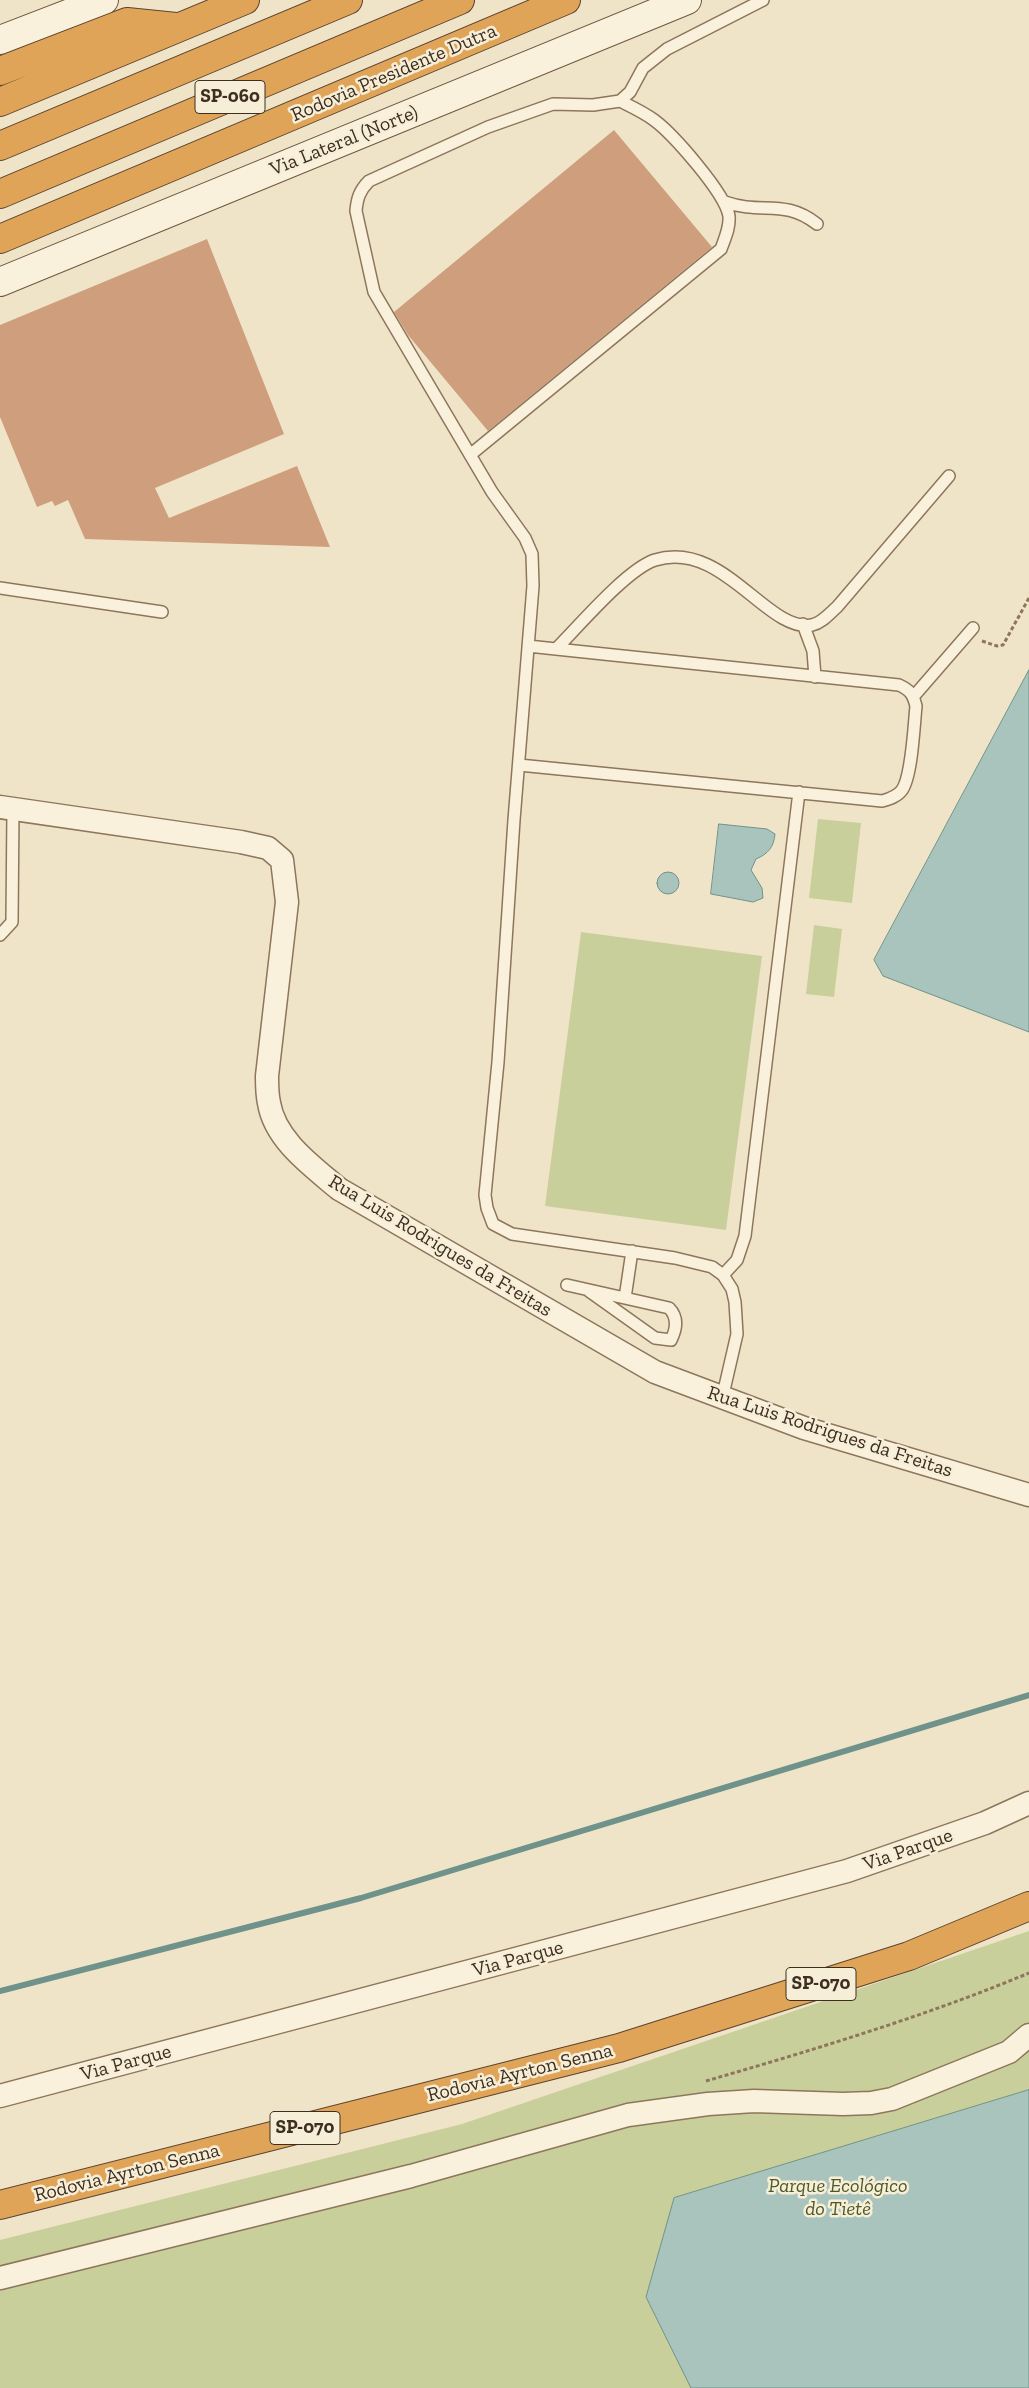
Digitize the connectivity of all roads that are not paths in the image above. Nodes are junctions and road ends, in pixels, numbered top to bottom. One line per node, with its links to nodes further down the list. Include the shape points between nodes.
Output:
1 (104, 0): 9 (main road)
2 (246, 0): 8 (highway)
3 (348, 0): 13 (highway, SP-060)
4 (460, 0): 14 (highway, Rodovia Presidente Dutra / SP-060)
5 (566, 0): 17 (highway, Rodovia Presidente Dutra / SP-060)
6 (687, 0): 18 (main road, Via Lateral (Norte))
7 (764, 0): 11 (lane, via 654,58)
8 (180, 27): 10 (highway, via 127,22); 12 (highway)
9 (0, 40)
10 (0, 70)
11 (620, 101): 15 (lane, via 640,110 672,136); 19 (lane, via 607,105 552,104 488,127 378,175 362,188 357,199 359,230 374,292)
12 (0, 102)
13 (0, 146)
14 (0, 194)
15 (725, 202): 16 (lane, via 740,208 788,208 804,213); 19 (lane, via 728,232 721,249)
16 (817, 224)
17 (0, 239)
18 (0, 282)
19 (470, 455): 25 (lane, via 525,538 532,554)
20 (949, 476): 23 (lane, via 837,607 819,622)
21 (0, 588): 22 (lane)
22 (162, 612)
23 (802, 624): 26 (lane, via 775,613 712,566 672,558 656,560 635,570); 27 (lane, via 814,650)
24 (970, 631): 28 (lane)
25 (528, 646): 26 (lane); 29 (lane)
26 (556, 649): 27 (lane)
27 (815, 677): 28 (lane, via 899,686)
28 (914, 696): 30 (lane, via 916,706 907,780 901,791 882,800)
29 (519, 765): 30 (lane); 33 (lane, via 485,1195 487,1208 493,1224 512,1234)
30 (799, 792): 34 (lane, via 745,1236 737,1260)
31 (6, 808): 32 (lane, via 12,922); 38 (street, Rua Luis Rodrigues da Freitas, via 268,848 282,860 287,902 267,1076 269,1105 281,1133 304,1159 339,1189 655,1372)
32 (0, 935)
33 (632, 1251): 34 (lane, via 701,1263); 37 (lane)
34 (723, 1275): 38 (lane, via 736,1302 737,1334)
35 (567, 1285): 36 (lane)
36 (589, 1291): 37 (lane); 37 (lane, via 655,1338 671,1340 676,1321 669,1308)
37 (625, 1298)
38 (722, 1399): 39 (street, Rua Luis Rodrigues da Freitas, via 804,1428)
39 (1029, 1495)
40 (1029, 1803): 43 (street, Via Parque, via 985,1823 847,1871)
41 (1029, 1906): 44 (highway, Rodovia Ayrton Senna / SP-070, via 909,1956 619,2048)
42 (1029, 2035): 45 (street, via 1009,2052 892,2099 844,2104 754,2101 628,2116 411,2176)
43 (0, 2096)
44 (0, 2205)
45 (0, 2278)

